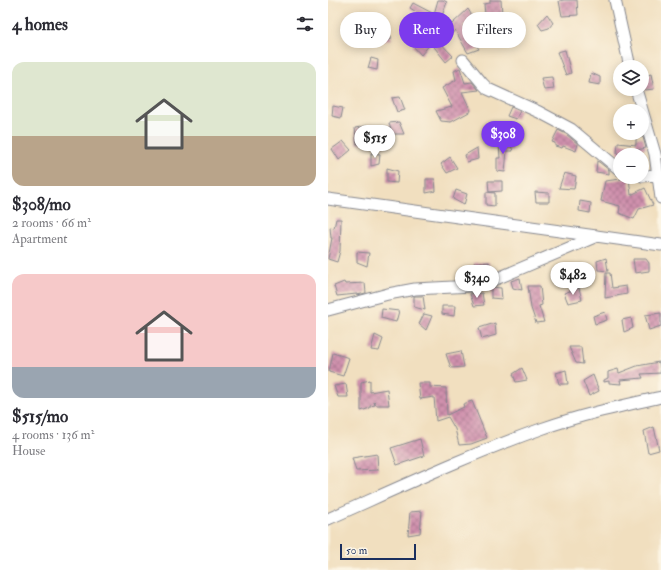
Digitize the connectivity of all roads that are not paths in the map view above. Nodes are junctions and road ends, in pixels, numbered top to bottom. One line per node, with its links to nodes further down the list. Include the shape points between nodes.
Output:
1 (615, 0): 3 (street)
2 (463, 60): 5 (street, via 488,88 571,129)
3 (628, 60)
4 (638, 96): 6 (street, via 650,133)
5 (613, 164)
6 (658, 175): 7 (street); 8 (street)
7 (649, 176)
8 (661, 198)
9 (328, 199): 10 (street)
10 (597, 236): 11 (street); 12 (street, via 496,279 472,286 415,289)
11 (661, 245)
12 (328, 310)
13 (661, 397): 14 (street, via 579,416 542,428)
14 (328, 519)

